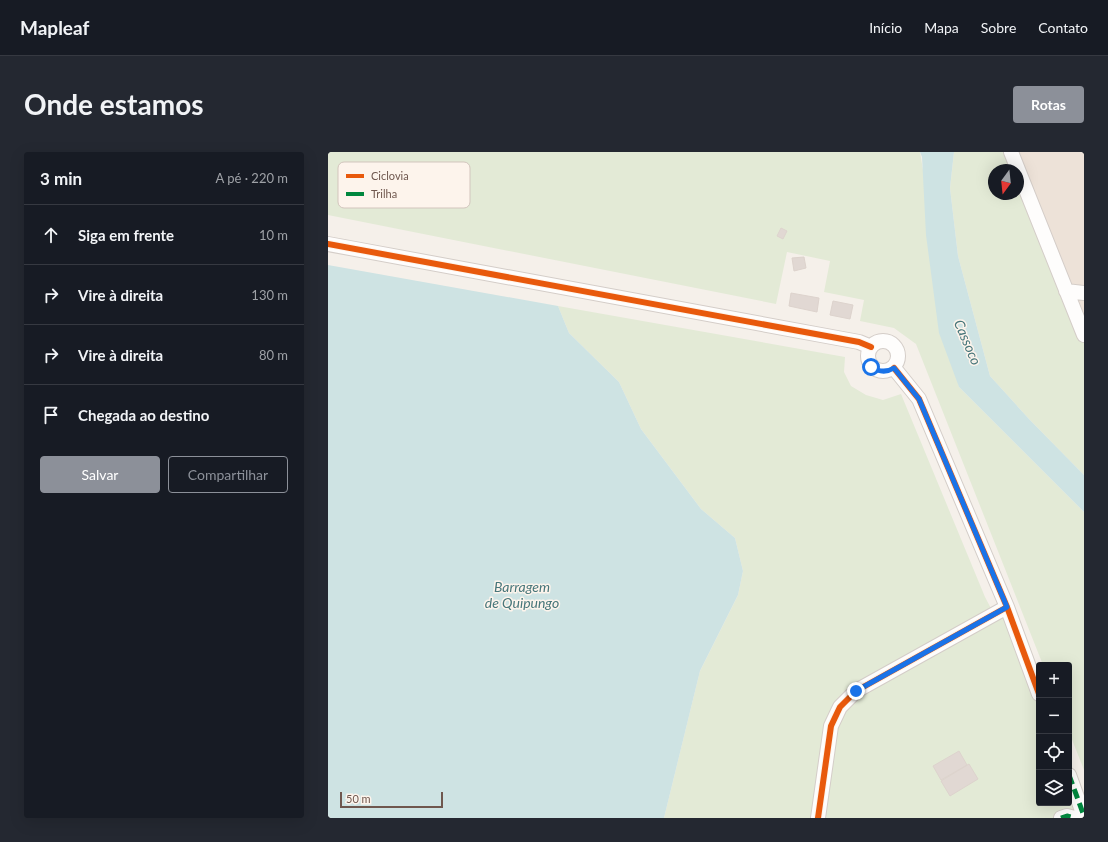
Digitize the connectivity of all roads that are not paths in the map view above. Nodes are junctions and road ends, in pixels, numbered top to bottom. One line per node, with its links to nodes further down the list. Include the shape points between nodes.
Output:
1 (1011, 152): 3 (street)
2 (328, 244): 6 (street, via 851,340)
3 (1066, 291): 4 (street); 5 (street)
4 (1084, 293)
5 (1084, 335)
6 (871, 347): 7 (street, via 868,357 871,367 880,372); 7 (street, via 880,341 894,346 898,359)
7 (894, 368): 8 (street, via 919,399)
8 (1007, 607): 9 (street); 12 (street, via 856,691 840,707 831,726)
9 (1036, 686)
10 (1072, 783): 11 (street)
11 (1084, 816)
12 (818, 818)
13 (1062, 818): 14 (street)
14 (1075, 818)

